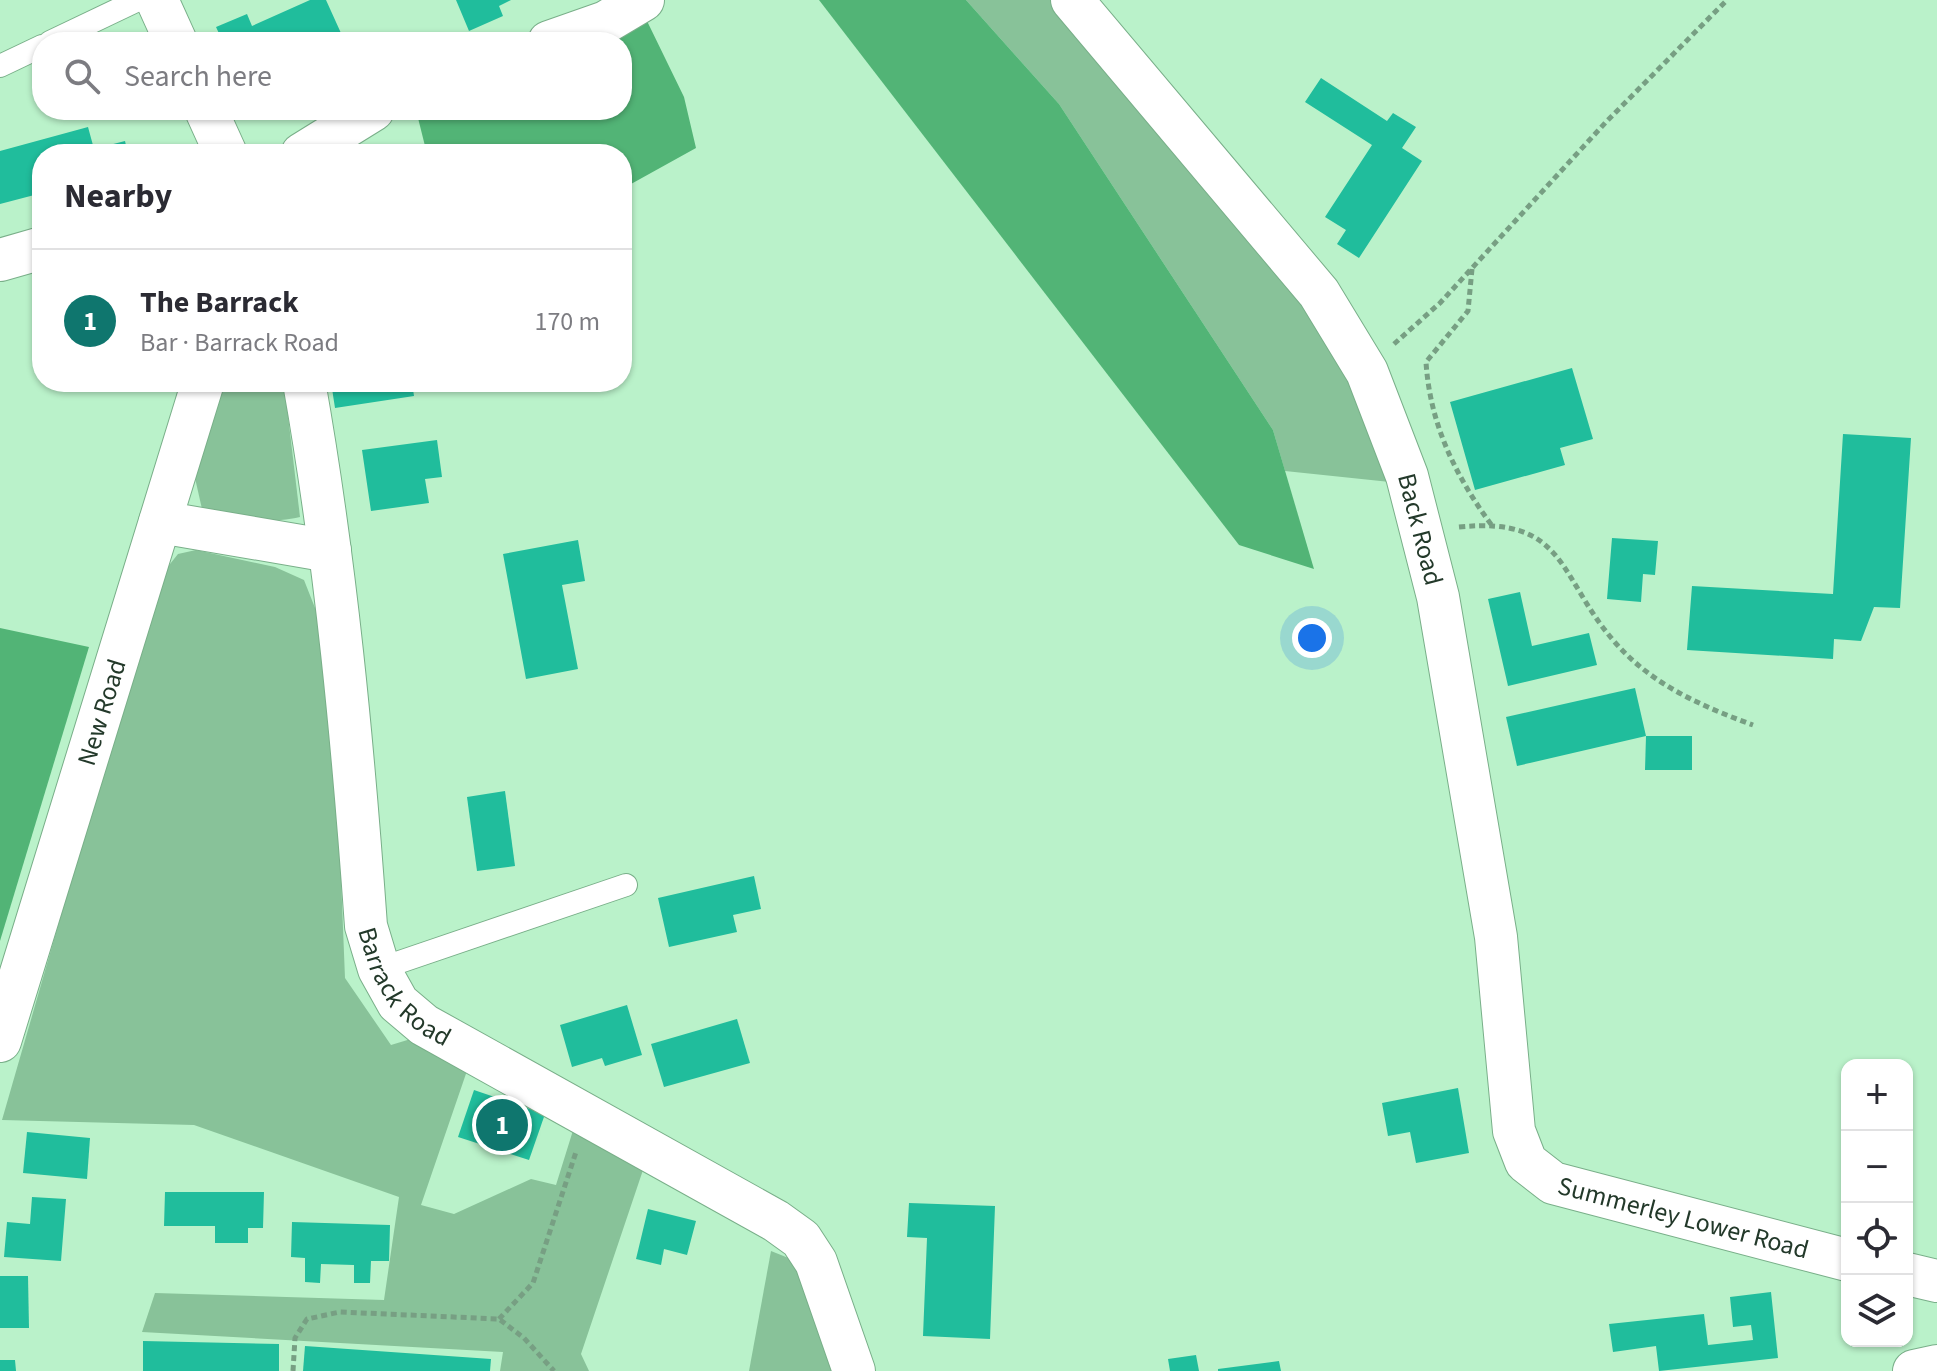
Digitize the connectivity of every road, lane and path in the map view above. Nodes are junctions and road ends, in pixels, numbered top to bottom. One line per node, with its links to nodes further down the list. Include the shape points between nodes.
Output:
1 (138, 0): 6 (lane)
2 (157, 0): 7 (street)
3 (643, 0): 8 (street)
4 (1072, 0): 18 (street, Back Road, via 1319,293)
5 (1727, 0): 17 (path)
6 (71, 32)
7 (171, 32)
8 (578, 32)
9 (32, 51): 10 (lane)
10 (0, 66)
11 (211, 120): 13 (street)
12 (357, 120): 14 (street)
13 (221, 144)
14 (318, 144)
15 (32, 251): 16 (street)
16 (0, 260)
17 (1472, 268): 18 (path); 22 (path, via 1468,311 1426,362 1428,398 1463,486)
18 (1367, 372): 23 (street, Back Road)
19 (200, 392): 21 (street, New Road)
20 (306, 392): 24 (street, Barrack Road)
21 (160, 522): 24 (street); 28 (street, New Road)
22 (1493, 527): 23 (path); 25 (path, via 1526,530 1547,545 1613,641 1653,676 1693,703)
23 (1423, 531): 30 (street, Back Road, via 1496,937 1514,1131)
24 (330, 551): 27 (street, Barrack Road, via 366,926)
25 (1753, 725)
26 (626, 885): 27 (lane)
27 (379, 969): 29 (street, Barrack Road, via 398,1003 424,1025)
28 (0, 1041)
29 (588, 1114): 34 (path, via 533,1283); 38 (street, Barrack Road, via 801,1239 816,1262)
30 (1526, 1162): 31 (street, Summerley Lower Road, via 1553,1183)
31 (1841, 1258)
32 (1911, 1275): 33 (street)
33 (1937, 1281)
34 (499, 1319): 36 (path, via 340,1312 307,1319 295,1338); 37 (path)
35 (1937, 1366): 39 (street)
36 (293, 1371)
37 (554, 1371)
38 (854, 1371)
39 (1914, 1371)

